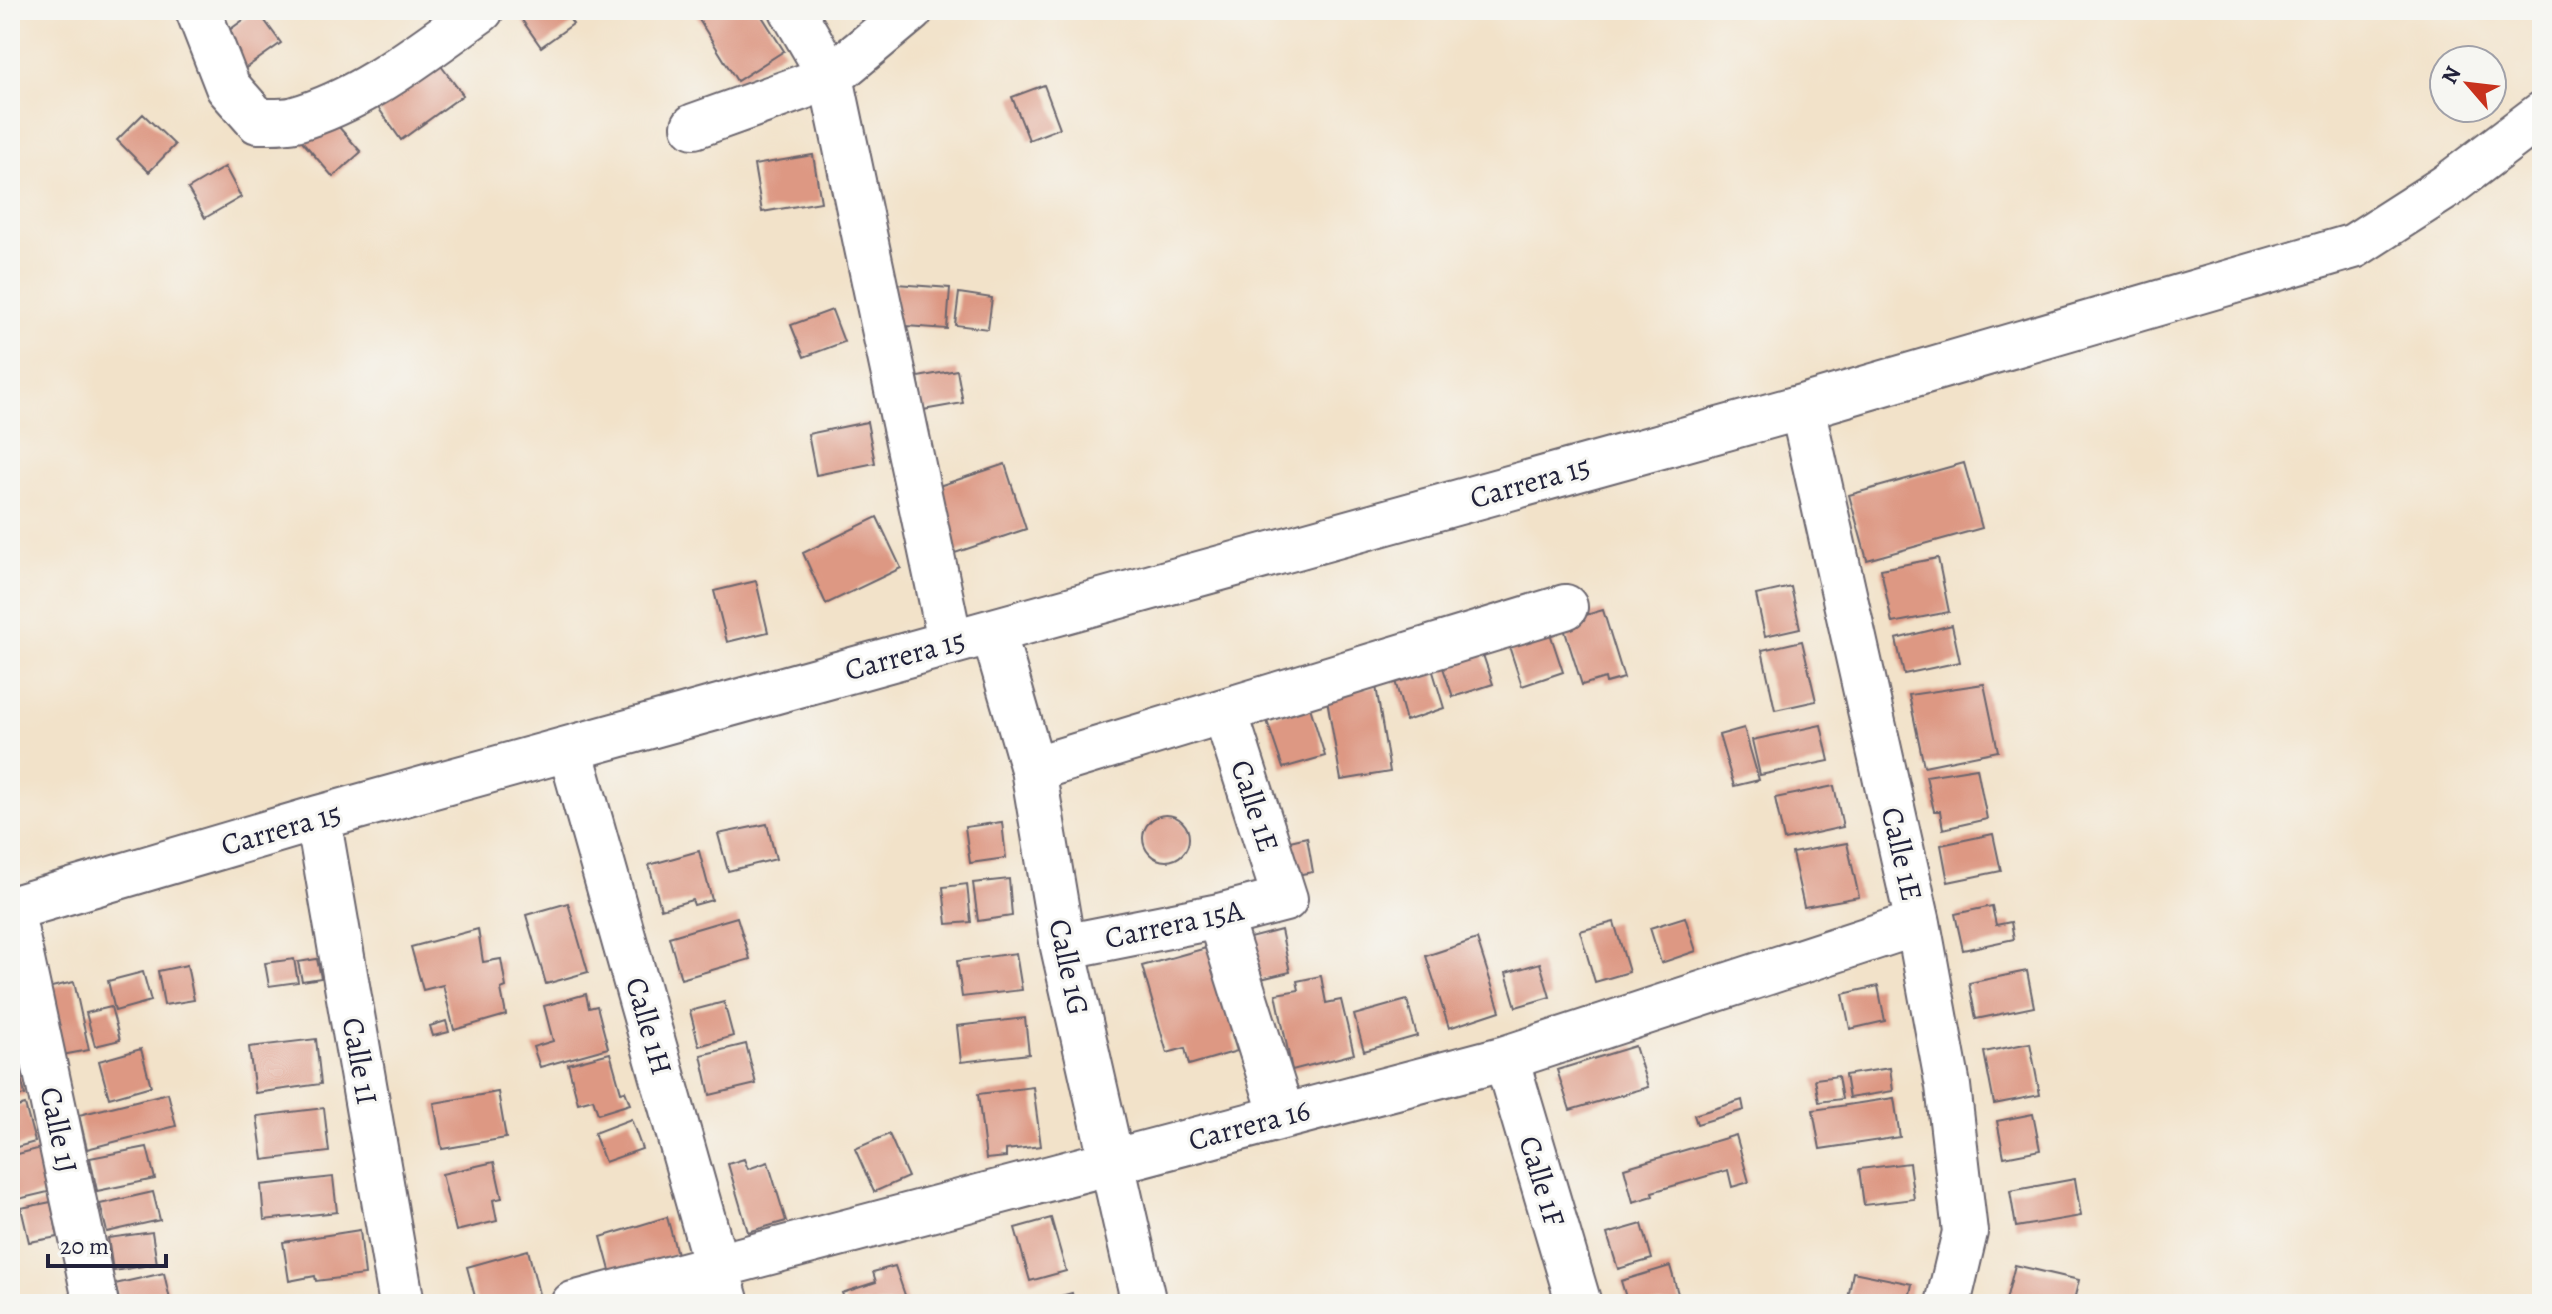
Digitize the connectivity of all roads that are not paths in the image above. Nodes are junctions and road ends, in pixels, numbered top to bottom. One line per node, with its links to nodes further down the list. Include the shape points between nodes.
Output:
1 (198, 10): 2 (street, via 228,87 258,121 292,120 337,103 379,81)
2 (481, 10)
3 (792, 10): 5 (street)
4 (911, 10): 5 (street)
5 (831, 77): 7 (street); 11 (street)
6 (2542, 114): 8 (street, Carrera 15, via 2446,187 2354,246)
7 (694, 126)
8 (1802, 407): 10 (street, Carrera 15); 19 (street, Calle 1E)
9 (1565, 607): 12 (street)
10 (993, 631): 11 (street, Carrera 15); 14 (street, Calle 1G)
11 (950, 641): 13 (street, Carrera 15)
12 (1225, 712): 14 (street); 16 (street, Calle 1E)
13 (570, 749): 15 (street, Carrera 15); 24 (street, Calle 1H)
14 (1033, 769): 20 (street, Calle 1G)
15 (318, 818): 17 (street, Carrera 15); 26 (street, Calle 1I)
16 (1285, 899): 18 (street, Carrera 15A)
17 (11, 909): 25 (street, Calle 1J)
18 (1219, 916): 20 (street, Carrera 15A); 22 (street)
19 (1918, 923): 21 (street, Carrera 16); 30 (street, Calle 1E, via 1948,1086 1965,1232)
20 (1063, 947): 23 (street, Calle 1G)
21 (1506, 1058): 22 (street, Carrera 16); 29 (street, Calle 1F)
22 (1282, 1115): 23 (street, Carrera 16)
23 (1113, 1163): 24 (street, Carrera 16); 28 (street, Calle 1G)
24 (722, 1285): 27 (street, Carrera 16)
25 (96, 1304)
26 (402, 1304)
27 (573, 1304)
28 (1144, 1304)
29 (1579, 1304)
30 (1948, 1304)

